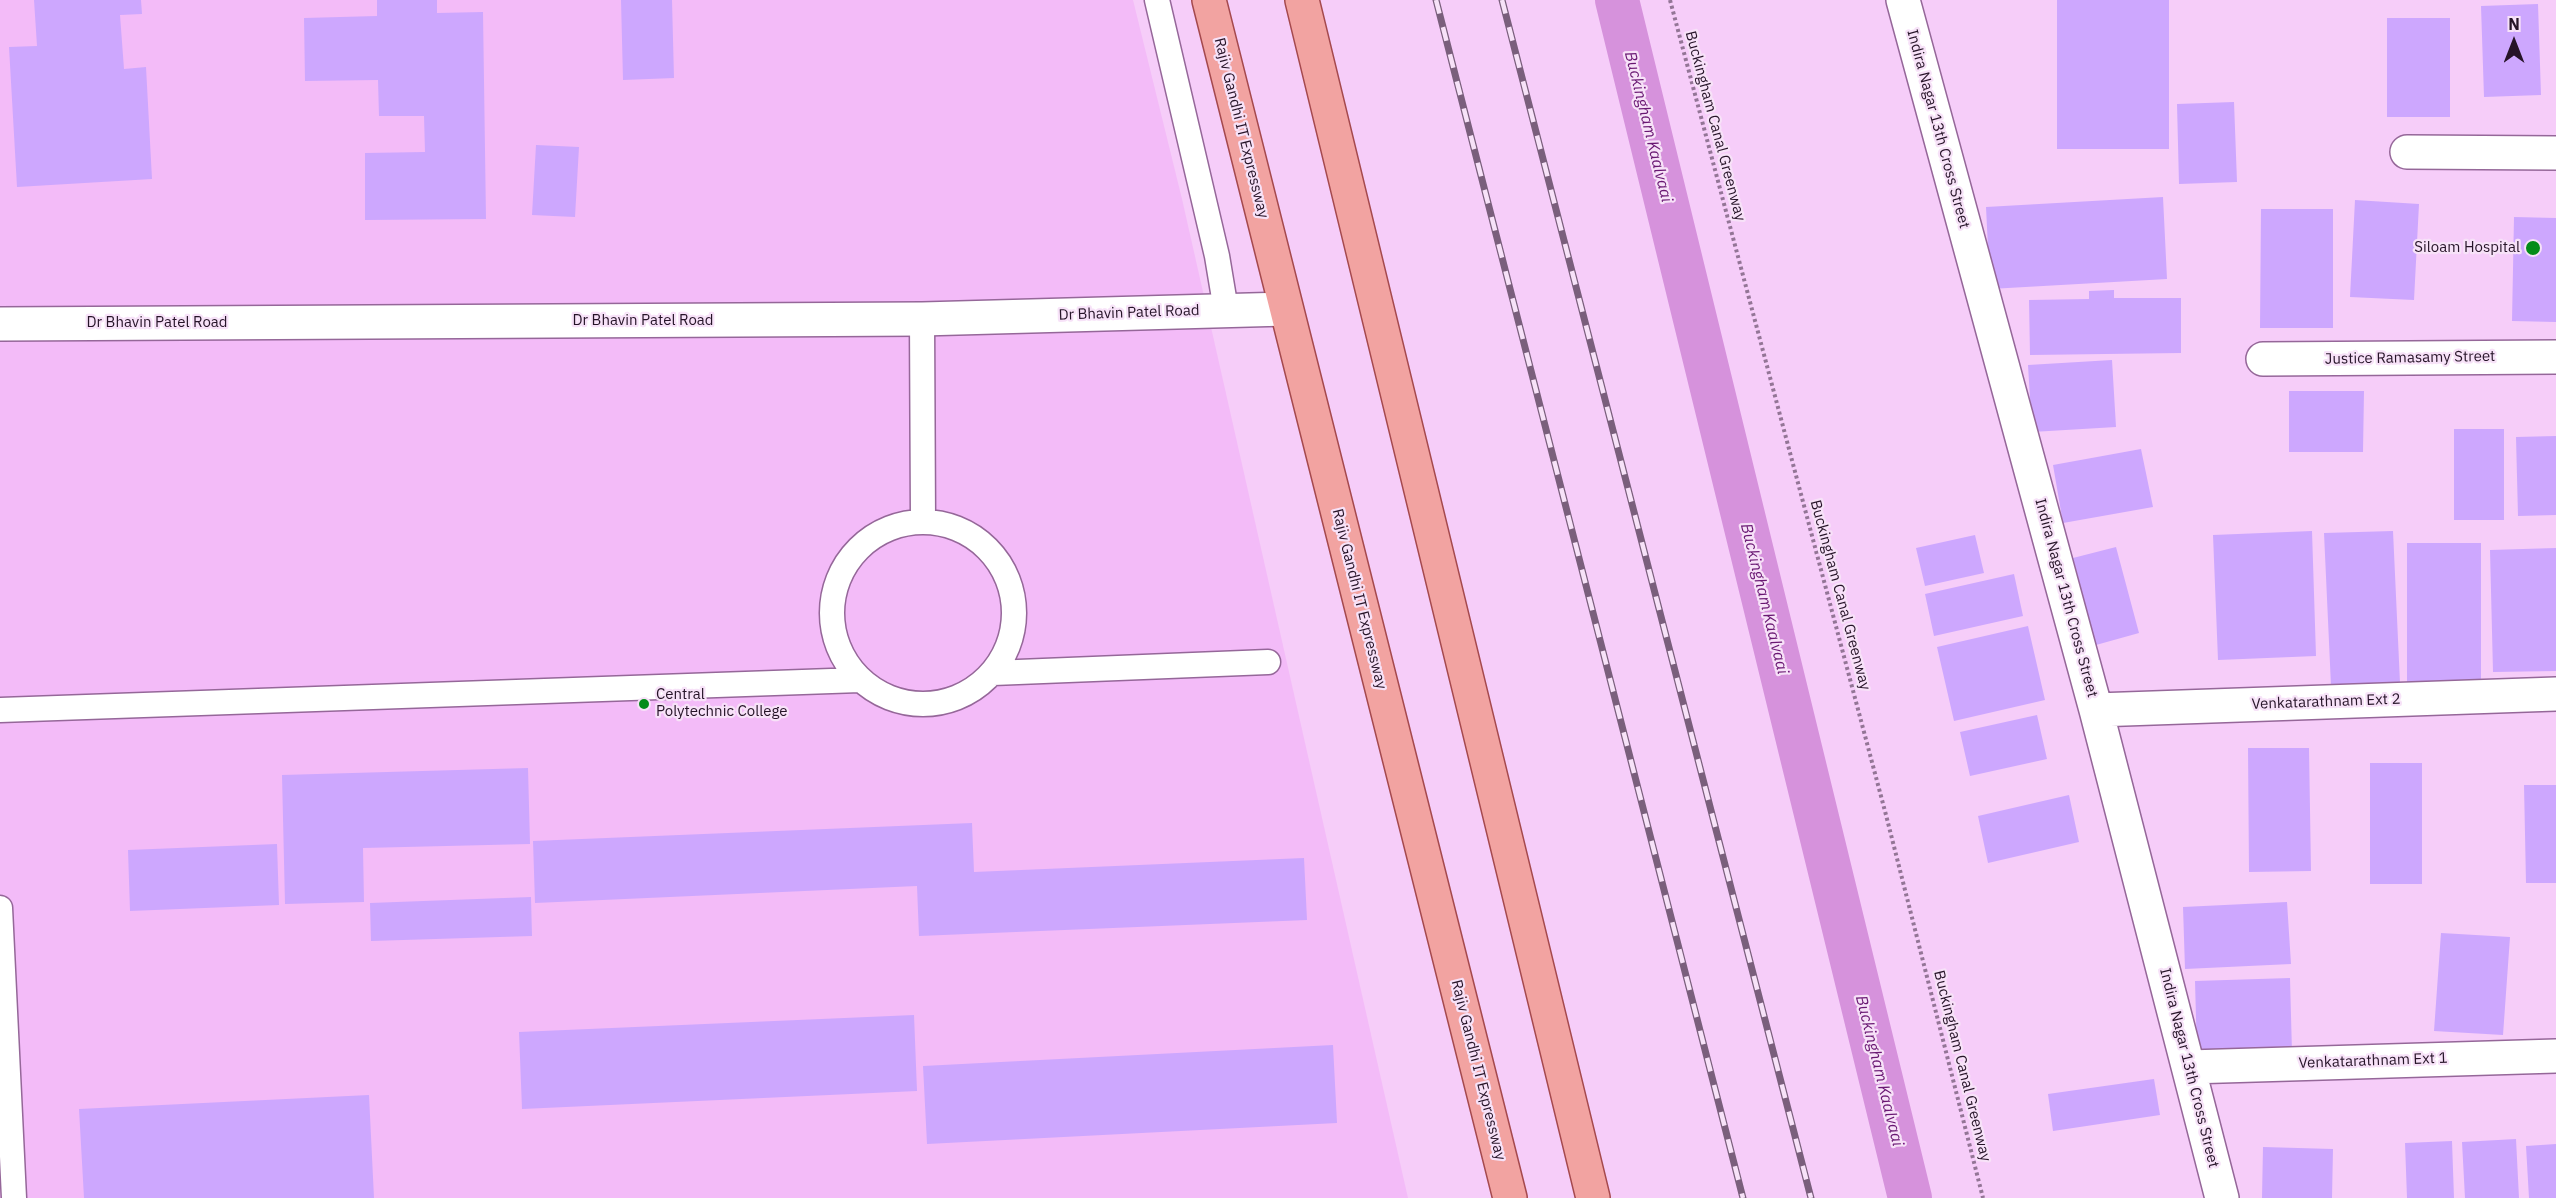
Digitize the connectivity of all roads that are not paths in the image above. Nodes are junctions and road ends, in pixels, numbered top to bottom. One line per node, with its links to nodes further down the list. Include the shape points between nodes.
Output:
1 (1157, 0): 8 (lane)
2 (1209, 0): 7 (main road, Rajiv Gandhi IT Expressway)
3 (1302, 0): 25 (main road)
4 (1903, 0): 19 (street, Indira Nagar 13th Cross Street)
5 (2407, 152): 6 (street)
6 (2556, 153)
7 (1286, 309): 8 (street, Dr Bhavin Patel Road); 24 (main road, Rajiv Gandhi IT Expressway)
8 (1226, 310): 9 (street, Dr Bhavin Patel Road)
9 (922, 319): 10 (street, Dr Bhavin Patel Road); 13 (lane)
10 (0, 324)
11 (2556, 357): 12 (street, Justice Ramasamy Street)
12 (2263, 359)
13 (923, 522): 15 (lane, via 953,526 979,541 999,562 1012,589 1015,619 1009,647); 16 (lane, via 896,526 872,537 851,556 838,579 831,606 833,633 843,658)
14 (1268, 662): 15 (lane)
15 (993, 673): 16 (lane, via 971,692 943,703 913,704 884,696)
16 (860, 680): 18 (lane)
17 (2556, 694): 19 (street, Venkatarathnam Ext 2)
18 (0, 710)
19 (2096, 710): 22 (street, Indira Nagar 13th Cross Street)
20 (0, 908): 23 (lane)
21 (2556, 1056): 22 (street, Venkatarathnam Ext 1)
22 (2189, 1067): 26 (street, Indira Nagar 13th Cross Street)
23 (14, 1198)
24 (1510, 1198)
25 (1593, 1198)
26 (2222, 1198)

